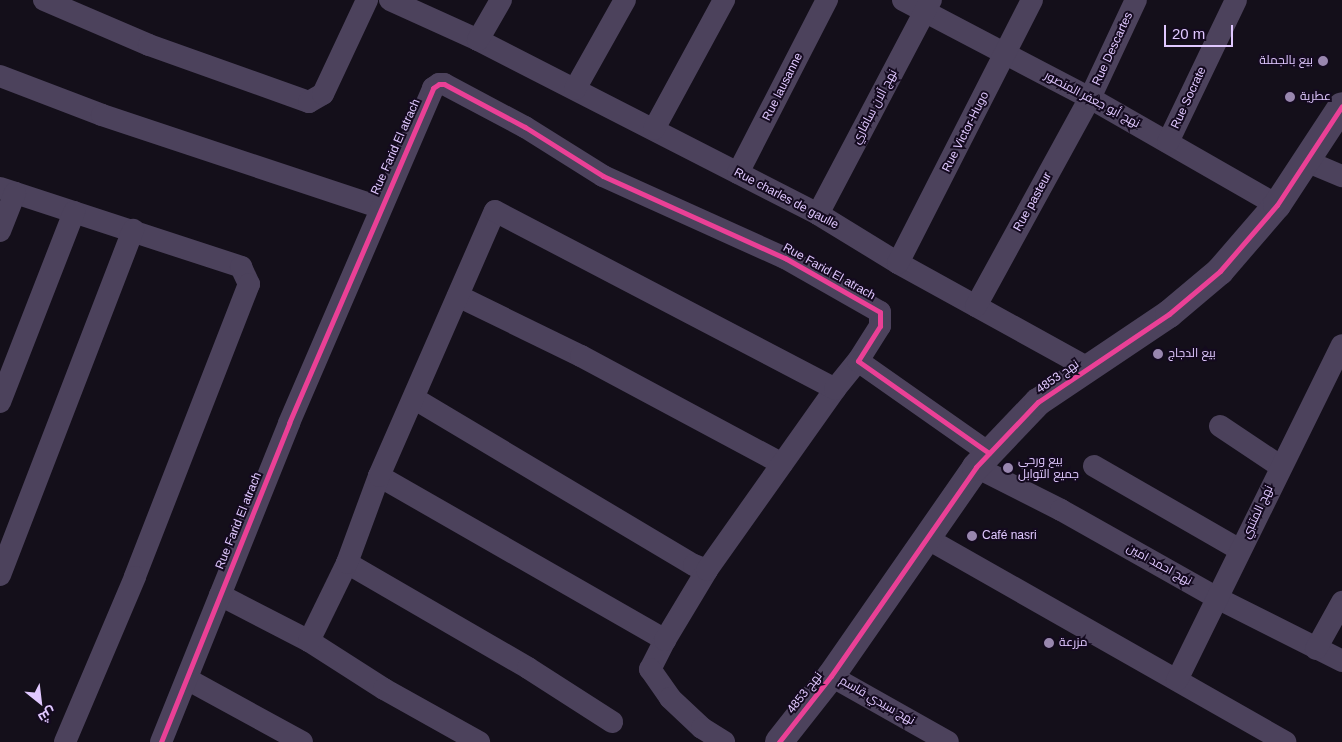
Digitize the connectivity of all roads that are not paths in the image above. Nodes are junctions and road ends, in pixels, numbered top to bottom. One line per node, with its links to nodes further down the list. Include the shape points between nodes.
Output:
1 (44, 0): 2 (street, via 149,45 309,102 323,94)
2 (368, 0)
3 (390, 0): 13 (street, Rue charles de gaulle)
4 (501, 0): 13 (street)
5 (625, 0): 16 (street)
6 (724, 0): 19 (street)
7 (827, 0): 22 (street, Rue lausanne)
8 (903, 0): 12 (street, نهج أبو جعفر المنصور)
9 (1032, 0): 14 (street, Rue Victor-Hugo)
10 (1136, 0): 17 (street, Rue Descartes)
11 (1236, 0): 20 (street, Rue Socrate)
12 (928, 6): 14 (street, نهج أبو جعفر المنصور); 28 (street, نهج آلان سافاري)
13 (478, 40): 16 (street, Rue charles de gaulle)
14 (1006, 54): 17 (street, نهج أبو جعفر المنصور); 31 (street, Rue Victor-Hugo)
15 (0, 76): 26 (street, via 102,115)
16 (576, 89): 19 (street, Rue charles de gaulle)
17 (1090, 98): 20 (street, نهج أبو جعفر المنصور); 33 (street, Rue pasteur)
18 (1342, 106): 21 (street, نهج 4853)
19 (654, 129): 22 (street, Rue charles de gaulle)
20 (1168, 142): 25 (street, نهج أبو جعفر المنصور)
21 (1306, 162): 23 (street); 25 (street, نهج 4853)
22 (738, 173): 28 (street, Rue charles de gaulle)
23 (1342, 176)
24 (7, 191): 27 (street); 30 (street)
25 (1277, 205): 36 (street, نهج 4853, via 1220,271 1169,314)
26 (381, 208): 35 (street, Rue Farid El atrach, via 434,88 444,84 525,127 603,176 785,258 880,312 880,326); 51 (street, Rue Farid El atrach)
27 (74, 212): 29 (street); 39 (street)
28 (818, 214): 31 (street, Rue charles de gaulle)
29 (133, 230): 50 (street); 62 (street, via 241,267 249,284 135,577)
30 (0, 231)
31 (898, 263): 33 (street, Rue charles de gaulle)
32 (458, 296): 37 (street, via 494,210); 38 (street); 42 (street, via 581,356)
33 (976, 306): 36 (street, Rue charles de gaulle)
34 (1342, 345): 44 (street, نهج المتنبي)
35 (858, 361): 37 (street); 41 (street)
36 (1088, 368): 41 (street, نهج 4853, via 1022,416)
37 (835, 389): 42 (street)
38 (415, 399): 45 (street); 49 (street)
39 (0, 402)
40 (1220, 426): 44 (street)
41 (982, 460): 46 (street, نهج 4853); 52 (street, نهج احمد امين, via 1061,510)
42 (782, 464): 49 (street)
43 (1094, 466): 47 (street)
44 (1280, 466): 47 (street, نهج المتنبي)
45 (379, 476): 48 (street); 54 (street)
46 (928, 539): 58 (street, نهج 4853); 60 (street)
47 (1240, 550): 52 (street, نهج المتنبي)
48 (347, 563): 55 (street); 61 (street, via 528,668)
49 (707, 570): 54 (street)
50 (0, 575)
51 (220, 594): 55 (street); 59 (street, Rue Farid El atrach)
52 (1217, 598): 56 (street, نهج احمد امين); 60 (street, نهج المتنبي)
53 (1342, 602): 56 (street)
54 (664, 640): 66 (street, via 650,669 670,698 702,728)
55 (310, 641): 65 (street, via 384,689)
56 (1316, 649): 57 (street, نهج احمد امين)
57 (1342, 661)
58 (831, 676): 67 (street, نهج 4853); 68 (street, نهج سيدي قاسم)
59 (187, 679): 63 (street, Rue Farid El atrach); 64 (street)
60 (1176, 680): 69 (street)
61 (612, 722)
62 (65, 742)
63 (161, 742)
64 (302, 742)
65 (478, 742)
66 (724, 742)
67 (779, 742)
68 (948, 742)
69 (1286, 742)

